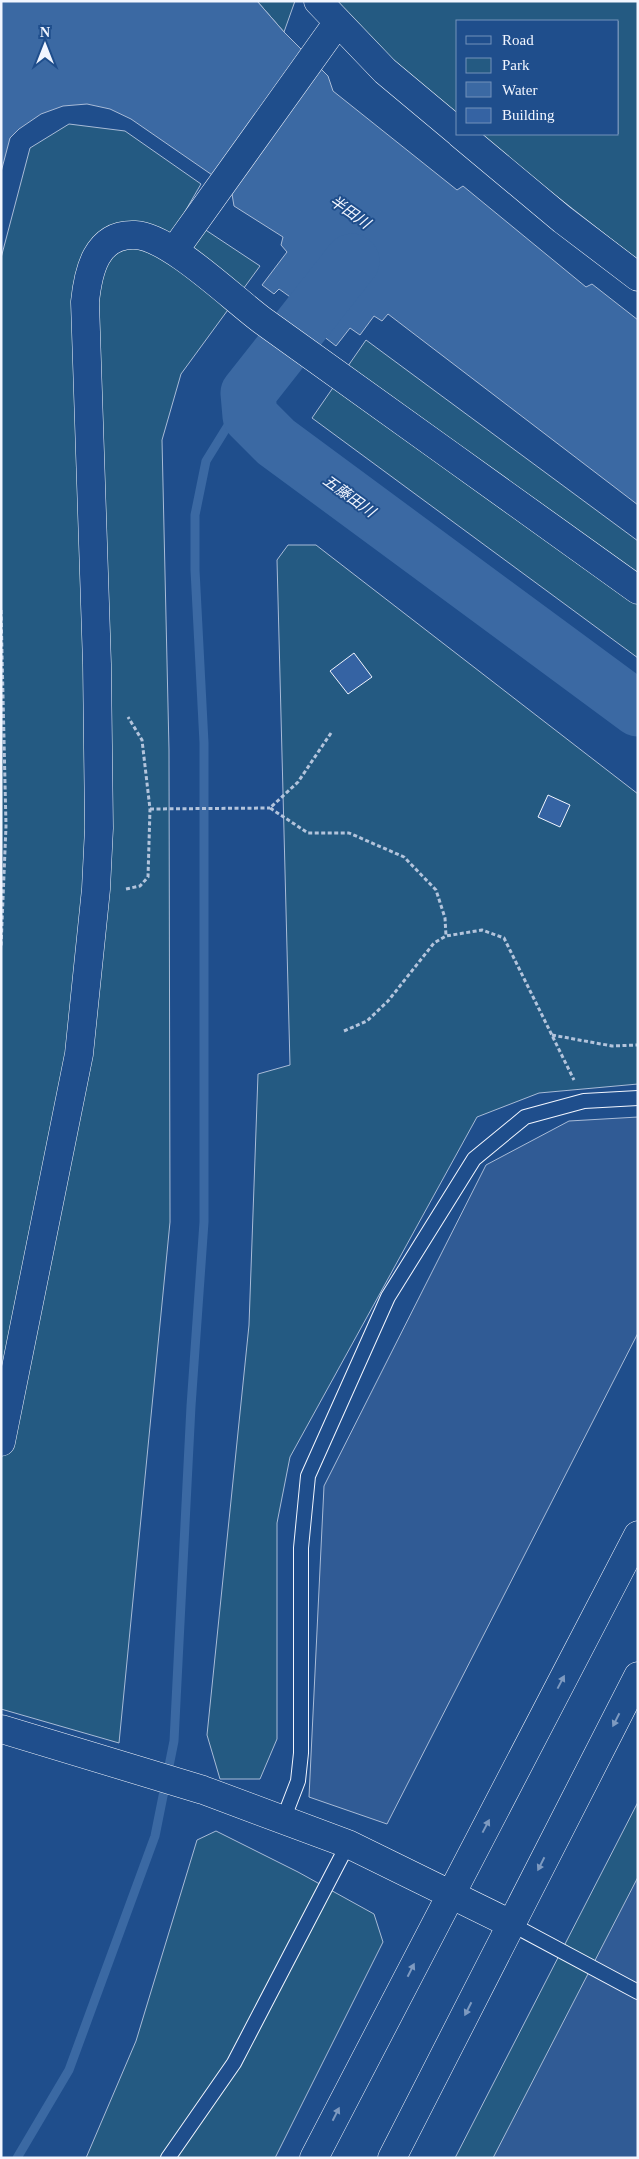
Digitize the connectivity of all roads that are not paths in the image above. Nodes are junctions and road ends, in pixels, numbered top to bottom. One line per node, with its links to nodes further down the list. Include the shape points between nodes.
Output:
1 (318, 1): 2 (street)
2 (338, 22): 3 (street, via 385,71); 5 (street)
3 (456, 130)
4 (461, 135): 6 (street, via 563,220)
5 (174, 251): 7 (street, via 258,317); 9 (street, via 136,235 119,237 104,245 88,275 85,302 88,439 97,664 99,828 96,889 79,1054)
6 (638, 277)
7 (638, 590)
8 (638, 1098): 13 (lane, via 584,1101 524,1116 474,1159 388,1297 308,1476 301,1548 301,1752 298,1781)
9 (1, 1442)
10 (638, 1535): 15 (street, one-way to 10)
11 (638, 1676): 16 (street, one-way to 16)
12 (1, 1729): 13 (street, via 203,1790)
13 (283, 1820): 14 (street)
14 (348, 1844): 15 (street); 18 (lane, via 234,2063)
15 (451, 1894): 16 (street); 19 (street, one-way to 15)
16 (511, 1924): 17 (lane); 20 (street, one-way to 20)
17 (638, 1992)
18 (168, 2158)
19 (314, 2158)
20 (392, 2158)

